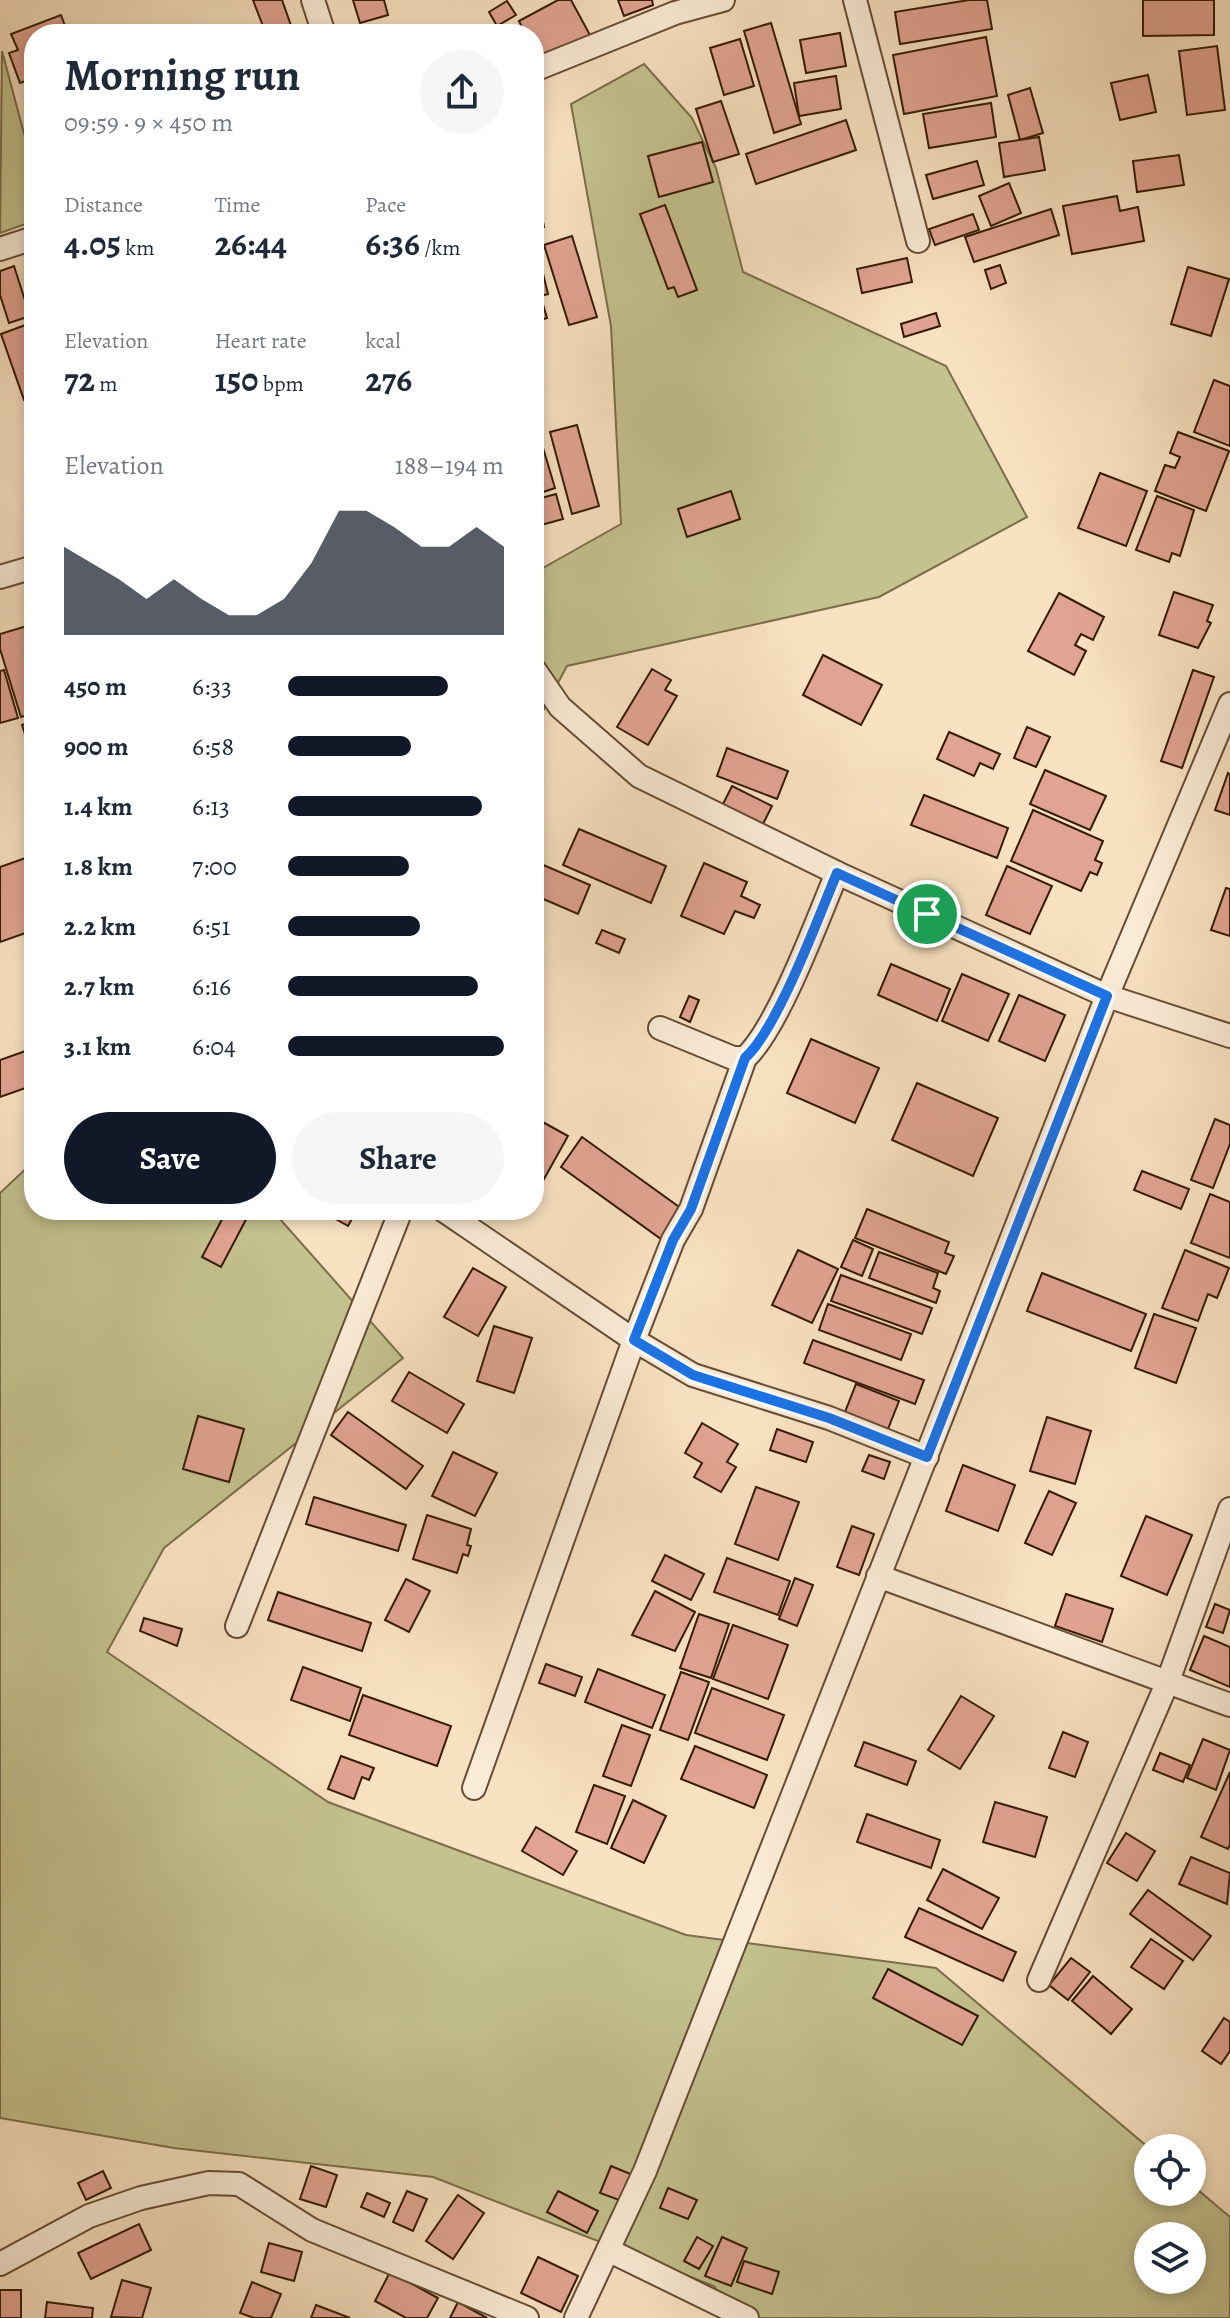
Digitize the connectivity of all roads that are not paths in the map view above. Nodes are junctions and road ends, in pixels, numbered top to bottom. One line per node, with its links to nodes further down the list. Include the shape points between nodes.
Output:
1 (313, 0): 4 (street)
2 (723, 0): 5 (street, via 675,13)
3 (855, 0): 7 (street)
4 (321, 24)
5 (544, 66)
6 (24, 241): 8 (street)
7 (918, 241)
8 (0, 249)
9 (24, 570): 10 (street)
10 (0, 577)
11 (544, 684): 13 (street, via 560,707 639,776)
12 (1230, 704): 14 (street)
13 (837, 873): 14 (street); 17 (street, via 771,1021)
14 (1107, 996): 16 (street); 21 (street)
15 (660, 1028): 17 (street)
16 (1230, 1036)
17 (745, 1058): 20 (street, via 691,1209 673,1240)
18 (397, 1220): 24 (street)
19 (458, 1220): 20 (street)
20 (634, 1340): 21 (street, via 693,1375 829,1418); 27 (street)
21 (927, 1457): 23 (street)
22 (1230, 1509): 25 (street)
23 (878, 1576): 25 (street); 29 (street)
24 (237, 1626)
25 (1168, 1681): 26 (street); 28 (street)
26 (1230, 1705)
27 (474, 1788)
28 (1039, 1980)
29 (610, 2251): 32 (street); 33 (street)
30 (0, 2264): 31 (street, via 89,2216 141,2198 209,2183 239,2184 312,2230)
31 (527, 2318)
32 (576, 2318)
33 (747, 2318)

